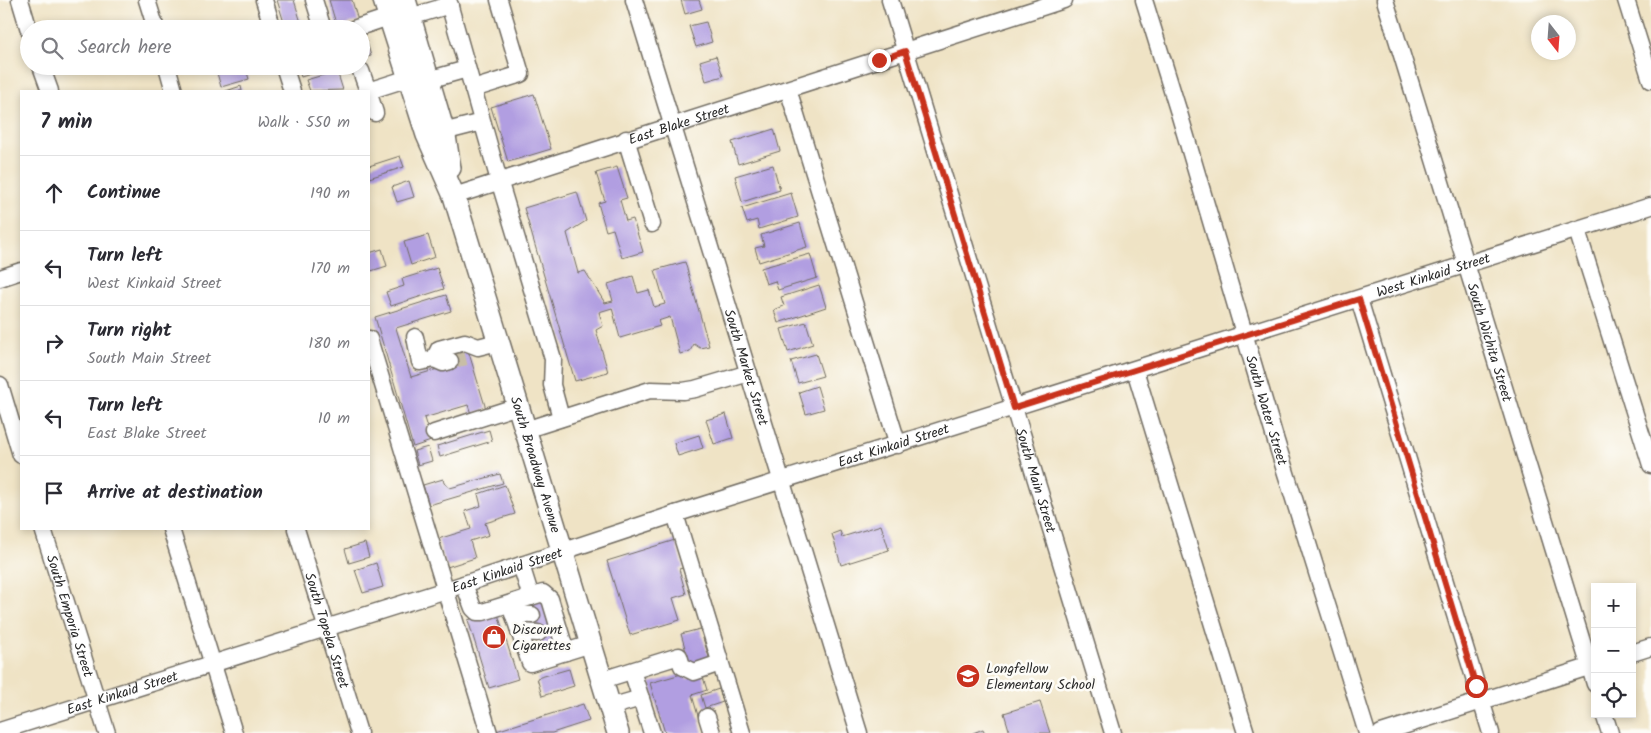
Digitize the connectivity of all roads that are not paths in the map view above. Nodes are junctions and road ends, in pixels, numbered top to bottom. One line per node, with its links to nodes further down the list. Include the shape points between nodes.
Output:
1 (20, 0): 14 (street)
2 (147, 0): 15 (street)
3 (264, 0): 16 (street)
4 (314, 0): 17 (street)
5 (499, 0): 27 (street, via 521,74)
6 (634, 0): 37 (street, South Market Street)
7 (890, 0): 19 (street, South Main Street)
8 (1064, 0): 19 (street, East Blake Street)
9 (1144, 0): 49 (street, South Water Street)
10 (1385, 0): 45 (street, South Wichita Street)
11 (1626, 0): 26 (street)
12 (449, 3): 13 (street); 20 (street)
13 (397, 9): 18 (street); 25 (main road, South Broadway Avenue)
14 (26, 20)
15 (153, 20)
16 (270, 20)
17 (321, 20)
18 (370, 21)
19 (905, 51): 28 (street, East Blake Street); 57 (street, South Main Street)
20 (468, 68): 25 (street); 27 (street)
21 (44, 75): 29 (street)
22 (170, 75): 30 (street)
23 (287, 75): 31 (street)
24 (362, 75): 32 (street)
25 (418, 79): 33 (street); 38 (main road, South Broadway Avenue); 41 (main road, South Broadway Avenue, via 427,135)
26 (1651, 80)
27 (473, 89): 36 (street)
28 (788, 89): 37 (street, East Blake Street); 61 (street)
29 (50, 90)
30 (174, 90)
31 (292, 90)
32 (367, 90)
33 (370, 91)
34 (370, 98): 35 (street)
35 (375, 113)
36 (482, 122): 38 (street); 40 (street)
37 (673, 125): 39 (street, East Blake Street); 54 (street, South Market Street)
38 (444, 132): 41 (main road, South Broadway Avenue)
39 (626, 139): 40 (street, East Blake Street); 43 (street)
40 (499, 182): 41 (street, East Blake Street); 58 (street, via 553,359 552,385)
41 (454, 196): 52 (main road, South Broadway Avenue)
42 (1651, 206): 44 (street, West Kinkaid Street)
43 (652, 224)
44 (1577, 230): 45 (street, West Kinkaid Street); 63 (street)
45 (1467, 265): 48 (street, West Kinkaid Street); 85 (street, South Wichita Street)
46 (20, 271): 47 (street)
47 (0, 278)
48 (1359, 299): 49 (street, West Kinkaid Street); 91 (street)
49 (1244, 335): 53 (street, West Kinkaid Street); 105 (street, South Water Street)
50 (415, 336): 52 (street, via 420,362 442,360 439,349 465,342)
51 (370, 342): 72 (street)
52 (482, 348): 56 (main road, South Broadway Avenue)
53 (1135, 370): 57 (street, West Kinkaid Street); 104 (street)
54 (750, 373): 58 (street, via 695,389 650,390); 64 (street, South Market Street)
55 (0, 385): 62 (street)
56 (518, 406): 59 (main road, South Broadway Avenue); 60 (street)
57 (1014, 408): 61 (street, East Kinkaid Street); 103 (street, South Main Street)
58 (561, 418): 59 (street)
59 (525, 430): 69 (main road, South Broadway Avenue)
60 (434, 433)
61 (898, 445): 64 (street, East Kinkaid Street)
62 (20, 452)
63 (1651, 465)
64 (782, 482): 65 (street, East Kinkaid Street); 102 (street, South Market Street)
65 (675, 514): 69 (street, East Kinkaid Street); 84 (street)
66 (43, 530): 90 (street, South Emporia Street)
67 (171, 530): 83 (street)
68 (296, 530): 76 (street, South Topeka Street)
69 (562, 552): 70 (street, East Kinkaid Street); 79 (main road, South Broadway Avenue)
70 (521, 565): 71 (street, East Kinkaid Street); 73 (street)
71 (464, 584): 72 (street, East Kinkaid Street); 74 (street, via 477,612)
72 (446, 590): 76 (street, East Kinkaid Street); 98 (street)
73 (531, 597): 74 (street); 81 (street, via 543,593 550,599 552,616)
74 (512, 609): 75 (street); 77 (street)
75 (532, 615)
76 (327, 628): 83 (street, East Kinkaid Street); 97 (street, South Topeka Street)
77 (520, 632): 78 (street); 81 (street, via 530,663)
78 (538, 633)
79 (591, 644): 81 (street); 88 (main road, South Broadway Avenue)
80 (1651, 647): 82 (street)
81 (566, 652)
82 (1636, 652)
83 (213, 663): 90 (street, East Kinkaid Street); 96 (street)
84 (720, 663): 87 (street, via 694,672 682,666 678,656); 101 (street)
85 (1591, 663)
86 (1591, 666): 91 (street)
87 (632, 671): 88 (street); 89 (street)
88 (602, 680): 92 (main road, South Broadway Avenue)
89 (641, 698): 92 (street); 100 (street)
90 (97, 700): 94 (street, East Kinkaid Street); 95 (street, South Emporia Street)
91 (1481, 701): 106 (street); 107 (street)
92 (610, 707): 99 (main road, South Broadway Avenue)
93 (1605, 718): 108 (street)
94 (0, 731)
95 (107, 733)
96 (234, 733)
97 (359, 733)
98 (489, 733)
99 (618, 733)
100 (652, 733)
101 (742, 733)
102 (859, 733)
103 (1113, 733)
104 (1246, 733)
105 (1367, 733)
106 (1381, 733)
107 (1491, 733)
108 (1610, 733)

